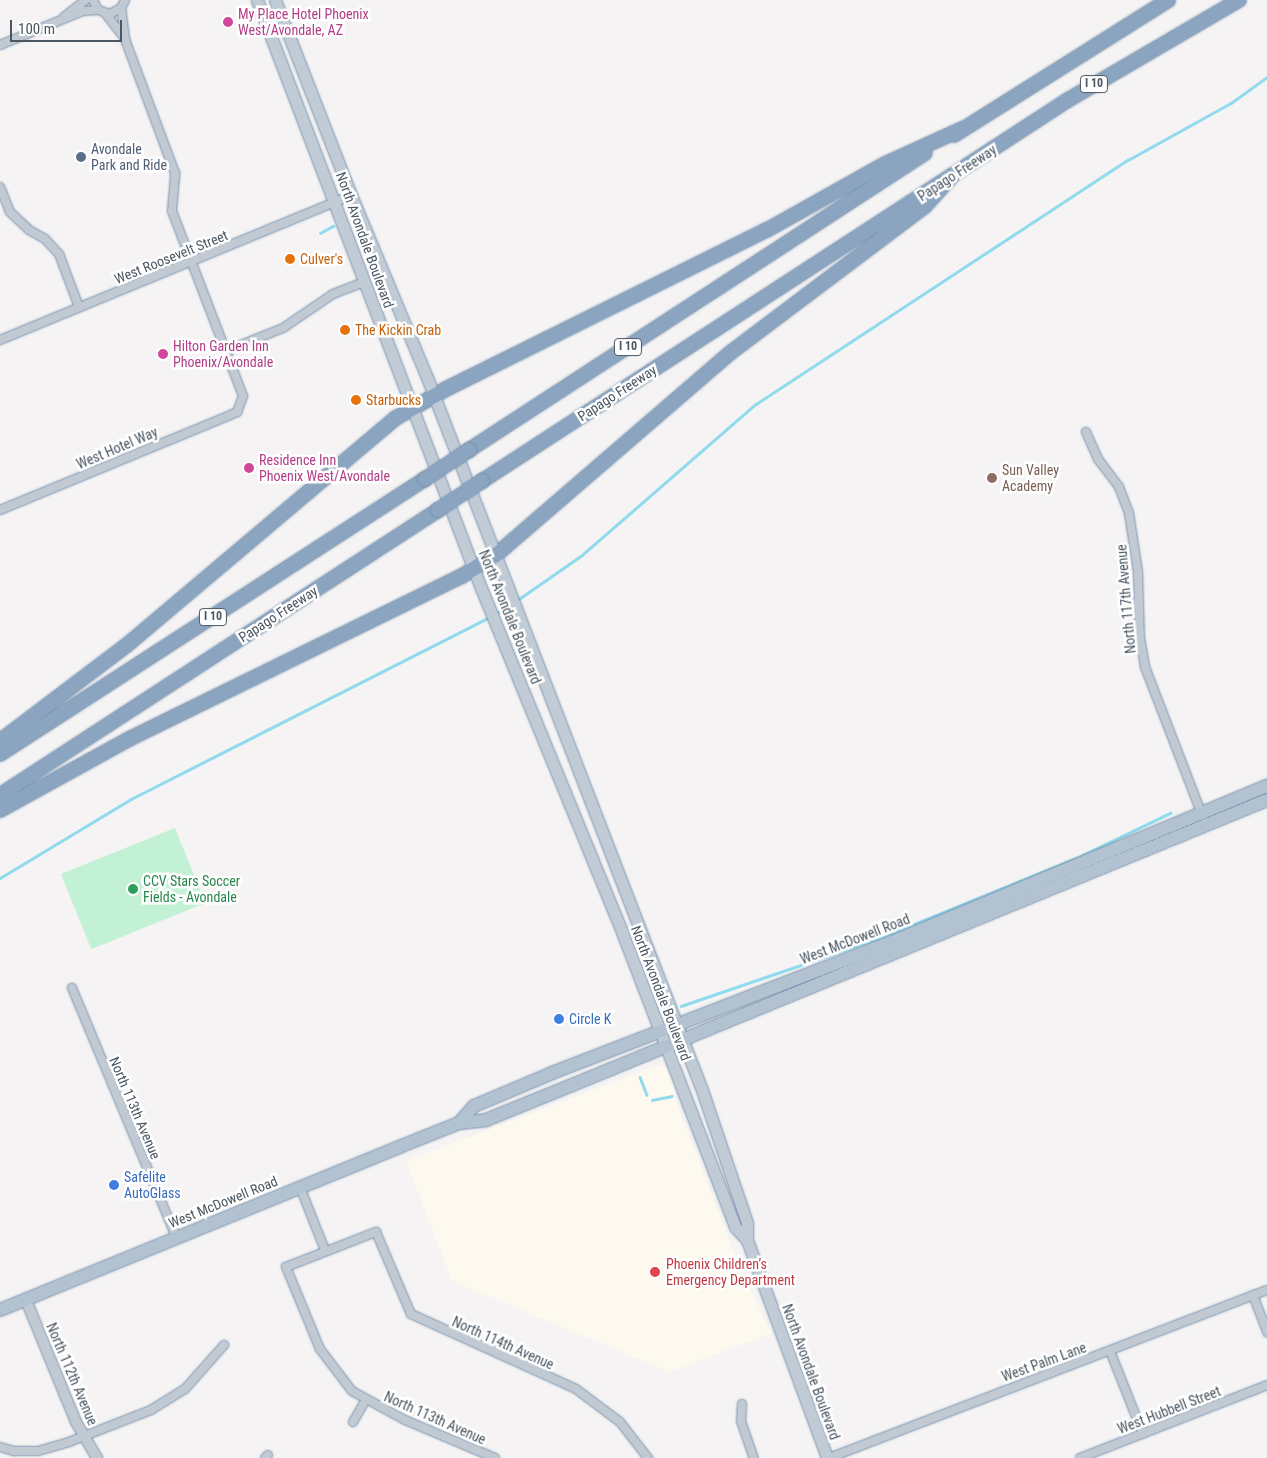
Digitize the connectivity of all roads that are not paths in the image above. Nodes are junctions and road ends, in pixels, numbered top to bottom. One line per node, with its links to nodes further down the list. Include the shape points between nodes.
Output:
1 (86, 0): 11 (street)
2 (93, 0): 9 (street)
3 (257, 0): 18 (main road, North Avondale Boulevard)
4 (267, 0): 10 (main road, via 269,7)
5 (275, 0): 10 (main road, North Avondale Boulevard)
6 (1168, 0): 14 (highway, I 10)
7 (1239, 0): 15 (highway, Papago Freeway / I 10, via 1100,80)
8 (125, 3): 9 (street); 12 (street)
9 (102, 12): 11 (street); 12 (street)
10 (280, 13): 17 (main road, North Avondale Boulevard)
11 (61, 20): 13 (street)
12 (125, 39): 19 (street, via 172,162 175,173 172,211)
13 (0, 45)
14 (962, 129): 24 (highway, via 887,163 767,230); 31 (highway, I 10, bridge)
15 (953, 175): 28 (highway, via 924,206 730,353); 33 (highway, Papago Freeway / I 10, bridge)
16 (0, 187): 21 (street, via 17,221 56,250)
17 (351, 195): 18 (street, West Roosevelt Street); 24 (main road, North Avondale Boulevard)
18 (335, 202): 19 (street, West Roosevelt Street); 20 (main road, North Avondale Boulevard)
19 (192, 262): 21 (street, West Roosevelt Street); 23 (street)
20 (365, 282): 23 (street, via 333,294 284,328); 25 (main road, North Avondale Boulevard)
21 (79, 307): 22 (street, West Roosevelt Street)
22 (0, 340)
23 (226, 351): 27 (street, West Hotel Way, via 243,389 240,406 230,415)
24 (434, 397): 25 (highway); 28 (main road, North Avondale Boulevard)
25 (412, 410): 29 (main road, North Avondale Boulevard); 30 (highway, via 389,424 127,645)
26 (1086, 432): 36 (street, North 117th Avenue, via 1098,459 1119,487 1129,513 1138,572 1140,638 1145,667)
27 (0, 510)
28 (496, 555): 29 (highway); 37 (main road, North Avondale Boulevard)
29 (473, 569): 35 (highway, via 172,716); 38 (main road, North Avondale Boulevard)
30 (0, 741)
31 (0, 754)
32 (1267, 786): 36 (main road, West McDowell Road)
33 (0, 795)
34 (1267, 800): 36 (main road, West McDowell Road)
35 (0, 810)
36 (1204, 818): 40 (main road, West McDowell Road); 42 (main road, West McDowell Road)
37 (599, 823): 38 (main road); 40 (main road, North Avondale Boulevard)
38 (580, 829): 41 (main road, North Avondale Boulevard)
39 (72, 988): 46 (street, North 113th Avenue)
40 (676, 1023): 41 (main road, West McDowell Road); 42 (main road, North Avondale Boulevard)
41 (659, 1030): 43 (main road, North Avondale Boulevard); 44 (main road, West McDowell Road, via 474,1106)
42 (683, 1040): 43 (main road, West McDowell Road); 47 (main road, North Avondale Boulevard, via 747,1223)
43 (666, 1047): 44 (main road, West McDowell Road, via 486,1120); 47 (main road, North Avondale Boulevard, via 734,1227)
44 (459, 1123): 45 (main road, West McDowell Road)
45 (300, 1187): 46 (main road, West McDowell Road); 48 (street)
46 (176, 1237): 51 (main road, West McDowell Road)
47 (746, 1240): 67 (main road, North Avondale Boulevard)
48 (325, 1250): 57 (street, North 113th Avenue, via 286,1267 320,1349 337,1375); 65 (street, North 114th Avenue, via 376,1232 411,1314 576,1389 620,1422)
49 (1267, 1290): 50 (street, West Palm Lane)
50 (1253, 1295): 53 (street); 55 (street, West Palm Lane)
51 (26, 1300): 52 (main road, West McDowell Road); 61 (street, North 112th Avenue)
52 (0, 1310)
53 (1267, 1332)
54 (224, 1346): 61 (street, via 185,1389 151,1410)
55 (1110, 1351): 60 (street); 67 (street, West Palm Lane)
56 (1267, 1385): 60 (street, West Hubbell Street)
57 (365, 1401): 59 (street, North 113th Avenue); 64 (street, North 113th Avenue)
58 (742, 1404): 66 (street, via 741,1421)
59 (353, 1422)
60 (1143, 1434): 68 (street, West Hubbell Street)
61 (83, 1436): 62 (street, via 38,1450 14,1451); 63 (street, North 112th Avenue)
62 (0, 1447)
63 (97, 1458)
64 (495, 1458)
65 (648, 1458)
66 (754, 1458)
67 (828, 1458)
68 (1080, 1458)

